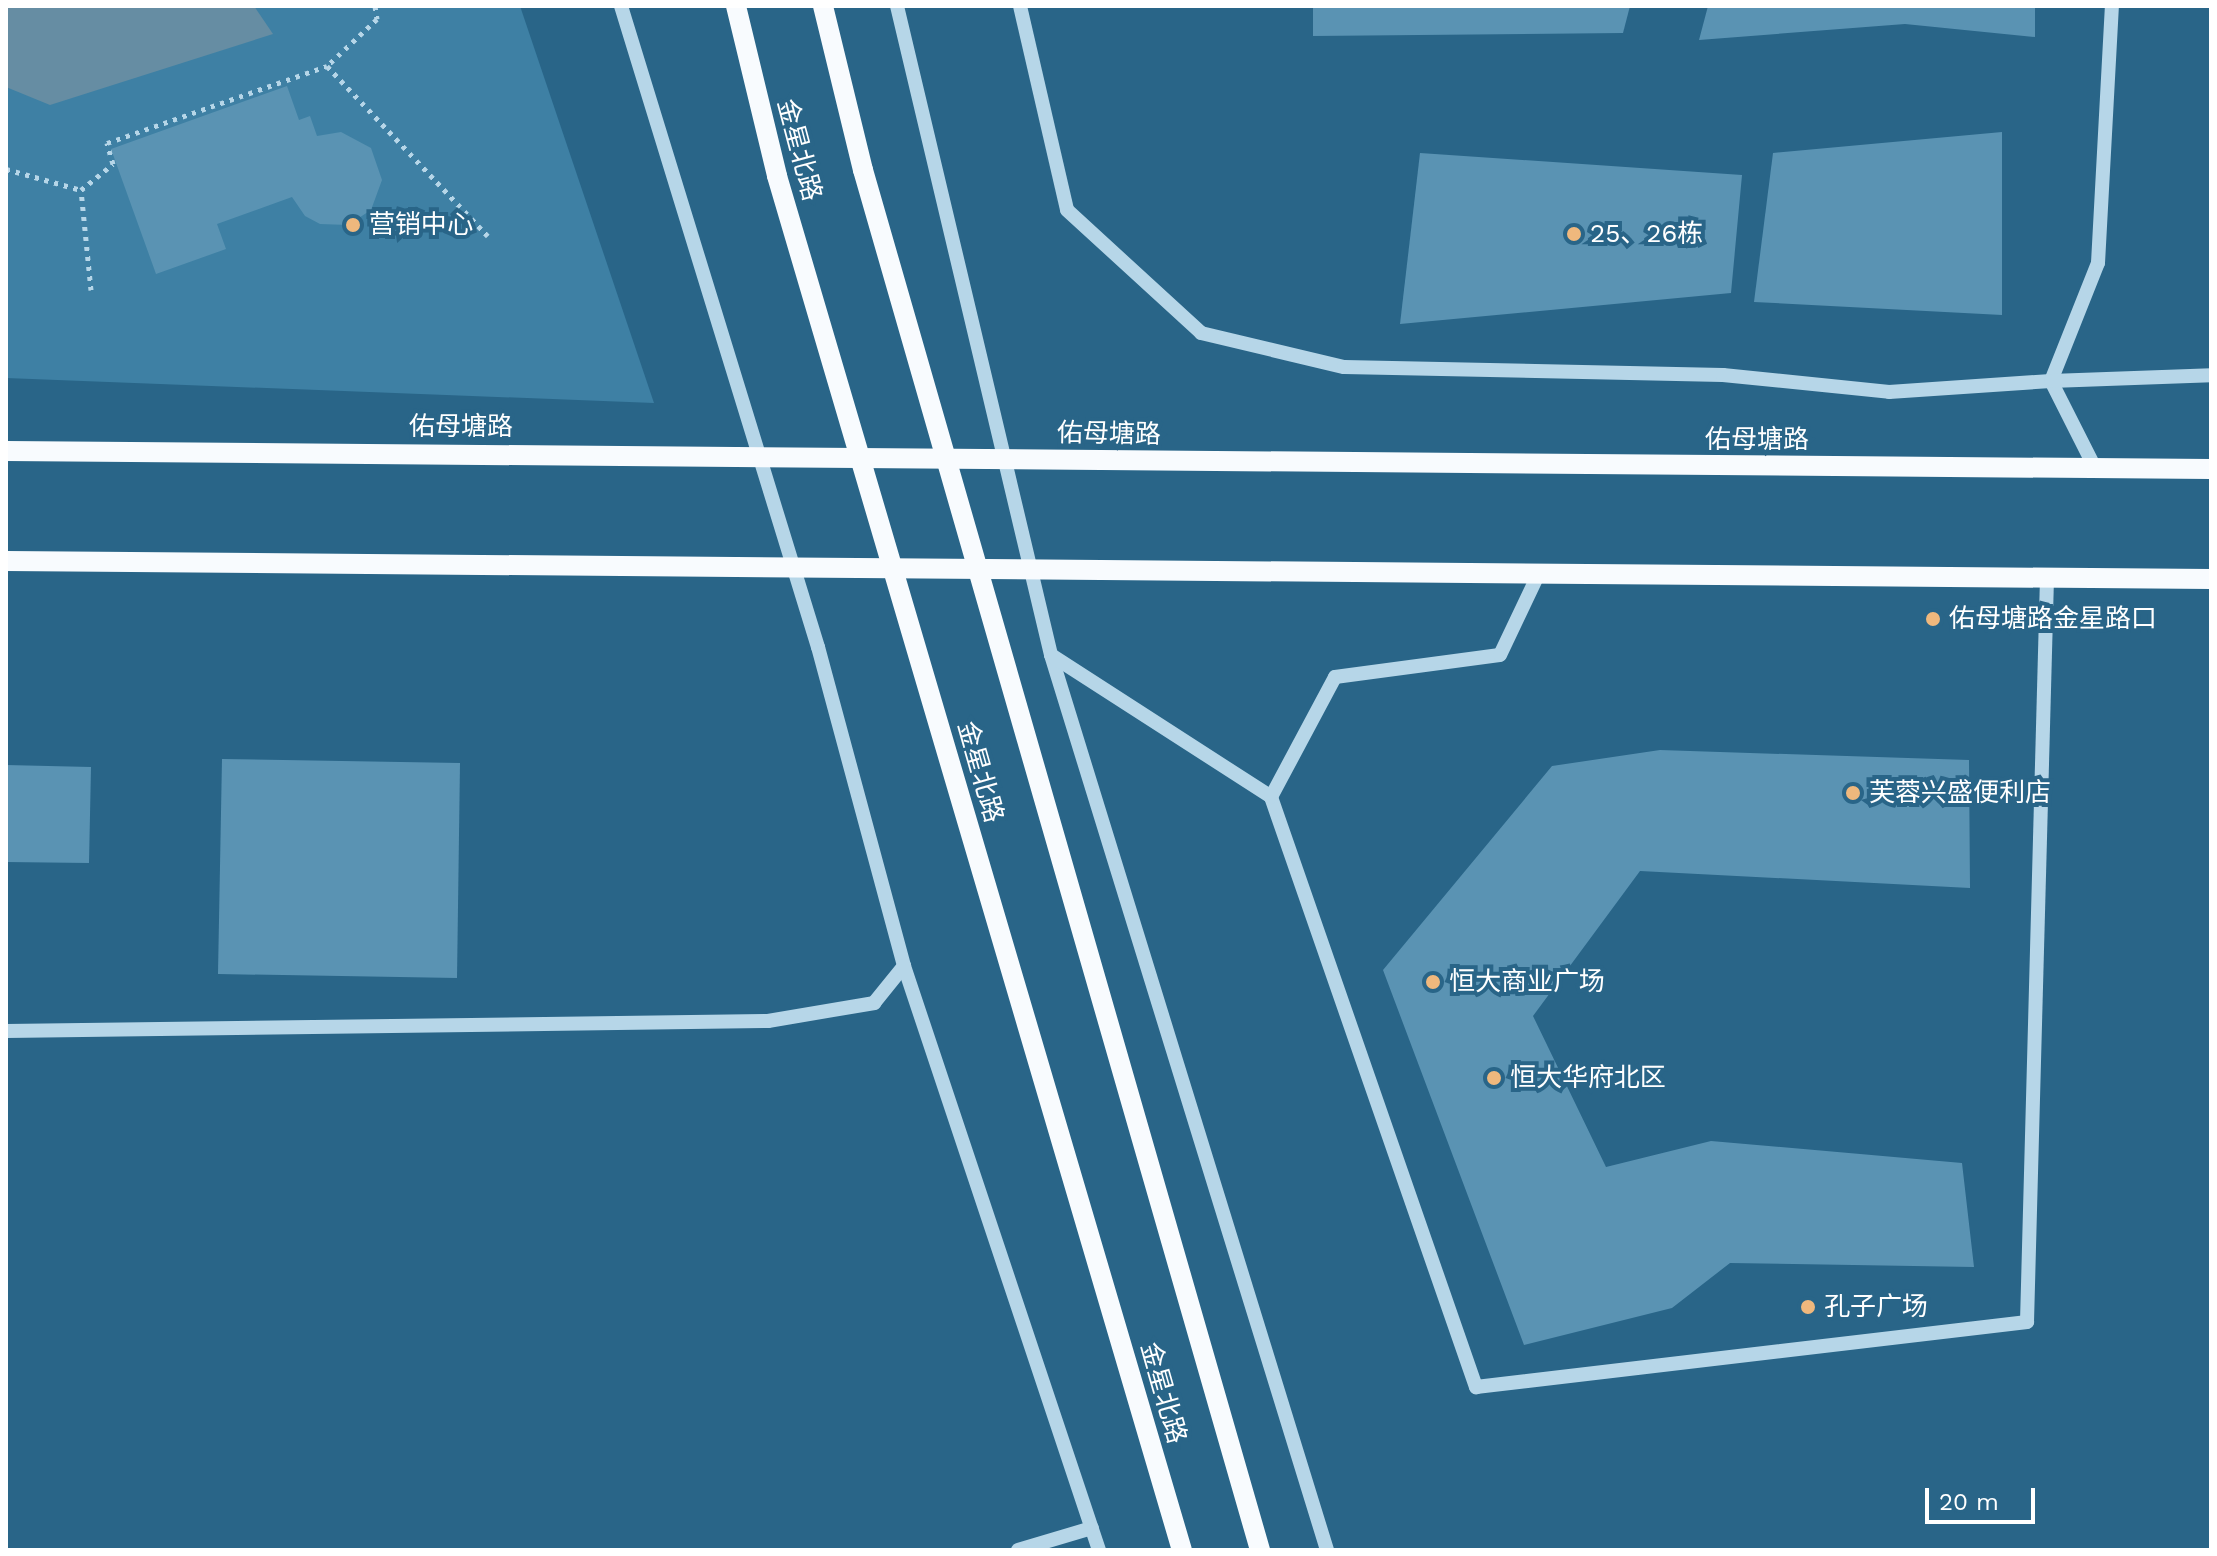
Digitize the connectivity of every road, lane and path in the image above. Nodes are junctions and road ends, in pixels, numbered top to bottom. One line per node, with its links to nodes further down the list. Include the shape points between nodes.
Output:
1 (375, 6): 8 (path, via 377,19)
2 (621, 6): 16 (street)
3 (736, 6): 17 (main road, 金星北路, via 777,176)
4 (823, 6): 18 (main road, 金星北路, via 863,170)
5 (897, 6): 19 (street)
6 (1020, 6): 14 (street, via 1067,210 1201,333 1344,367 1723,375 1889,392)
7 (2112, 6): 14 (street, via 2098,263)
8 (327, 66): 10 (path, via 107,143 113,164); 11 (path)
9 (6, 169): 10 (path)
10 (81, 190): 12 (path)
11 (488, 236)
12 (91, 290)
13 (2211, 375): 14 (street)
14 (2051, 381): 20 (street)
15 (6, 451): 16 (main road, 佑母塘路)
16 (757, 455): 17 (main road, 佑母塘路); 23 (street)
17 (860, 456): 18 (main road, 佑母塘路); 24 (main road, 金星北路)
18 (946, 458): 19 (main road, 佑母塘路); 25 (main road, 金星北路)
19 (1002, 458): 20 (main road, 佑母塘路); 26 (street)
20 (2095, 468): 21 (main road, 佑母塘路)
21 (2211, 469)
22 (6, 561): 23 (main road)
23 (793, 567): 24 (main road); 32 (street)
24 (893, 569): 25 (main road); 37 (main road, 金星北路)
25 (978, 569): 26 (main road); 38 (main road, 金星北路)
26 (1029, 569): 27 (main road); 30 (street)
27 (1539, 573): 28 (main road); 31 (street, via 1500,655 1335,677)
28 (2047, 578): 29 (main road); 31 (street, via 2027,1322 1476,1387)
29 (2211, 579)
30 (1051, 655): 31 (street); 39 (street)
31 (1271, 797)
32 (904, 966): 33 (street, via 874,1003 768,1021); 34 (street)
33 (6, 1031)
34 (1092, 1528): 35 (street); 36 (street)
35 (1018, 1550)
36 (1099, 1550)
37 (1182, 1550)
38 (1260, 1550)
39 (1327, 1550)

